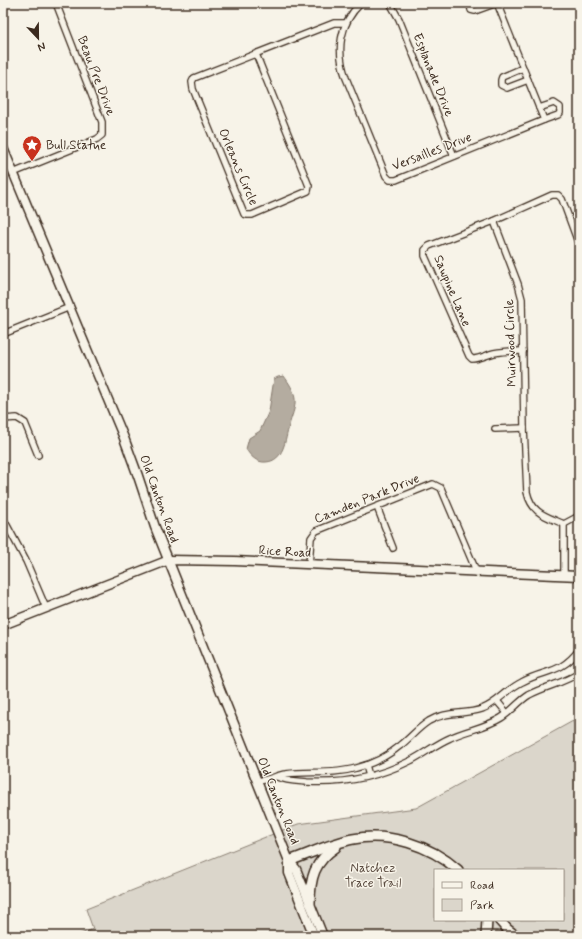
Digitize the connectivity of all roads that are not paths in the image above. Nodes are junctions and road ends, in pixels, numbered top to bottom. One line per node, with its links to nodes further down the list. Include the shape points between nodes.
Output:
1 (56, 3): 14 (street, Beau Pre Drive, via 102,122 102,135)
2 (361, 3): 6 (street, Versailles Drive)
3 (390, 3): 13 (street, Esplanade Drive, via 399,19)
4 (470, 3): 5 (street, via 471,10 475,11)
5 (497, 3): 8 (street)
6 (346, 23): 7 (street, Orleans Circle, via 334,22); 13 (street, Versailles Drive, via 340,40 341,62 386,176 390,180 396,180)
7 (256, 54): 7 (street, Orleans Circle, via 194,78 192,82 244,214 247,215 308,192 309,186)
8 (523, 68): 9 (street); 9 (street, via 502,77 501,85 507,88)
9 (528, 80): 10 (street)
10 (539, 108): 11 (street); 11 (street, Versailles Drive, via 554,103 560,107 558,115)
11 (544, 120): 13 (street, Versailles Drive)
12 (3, 148): 14 (main road, Old Canton Road)
13 (454, 156)
14 (13, 173): 17 (main road, Old Canton Road)
15 (494, 221): 16 (street, via 552,194 558,195 562,199); 19 (street, Muirwood Circle, via 522,299); 19 (street, Sawpine Lane, via 429,246 425,250 425,256 472,360 492,353)
16 (579, 245)
17 (70, 307): 18 (street); 29 (main road, Old Canton Road, via 124,438)
18 (3, 334)
19 (523, 351): 21 (street, Muirwood Circle)
20 (3, 419): 23 (street, via 17,418 25,422)
21 (524, 428): 22 (street); 27 (street, Muirwood Circle, via 529,502 539,513)
22 (495, 429)
23 (38, 455)
24 (377, 507): 28 (street); 30 (street, Camden Park Drive, via 316,531 311,538); 31 (street, Camden Park Drive, via 433,484 441,488)
25 (579, 516): 27 (street)
26 (3, 518): 34 (street, via 26,561)
27 (564, 524): 32 (street)
28 (393, 548)
29 (169, 560): 30 (main road, Rice Road); 34 (main road, Rice Road); 44 (main road, Old Canton Road)
30 (310, 565): 31 (main road, Rice Road)
31 (477, 573): 32 (main road, Rice Road)
32 (564, 576): 33 (main road, Rice Road)
33 (579, 576)
34 (46, 608): 35 (main road, Rice Road)
35 (3, 625)
36 (579, 650): 38 (street, via 563,666 522,682)
37 (579, 673): 39 (street, via 566,681 532,694)
38 (498, 701): 39 (street); 40 (street, via 480,709 453,713 430,721 415,731 401,746)
39 (507, 713): 42 (street, via 502,718 443,741 396,768)
40 (366, 765): 41 (street); 42 (street)
41 (329, 773): 43 (street, via 284,774); 45 (street)
42 (369, 776): 45 (street)
43 (277, 777): 44 (street); 45 (street, via 284,780)
44 (257, 781): 47 (main road, Old Canton Road)
45 (329, 782)
46 (347, 840): 47 (main road); 48 (main road, via 380,837 402,841 434,853); 49 (main road, via 330,852 318,865 311,880)
47 (289, 861): 49 (main road, Old Canton Road, via 296,869); 52 (main road, Old Canton Road, via 289,873)
48 (457, 869)
49 (310, 903): 53 (main road, Old Canton Road)
50 (487, 921): 54 (main road)
51 (500, 921): 55 (main road)
52 (314, 936)
53 (323, 936)
54 (486, 936)
55 (516, 936)

